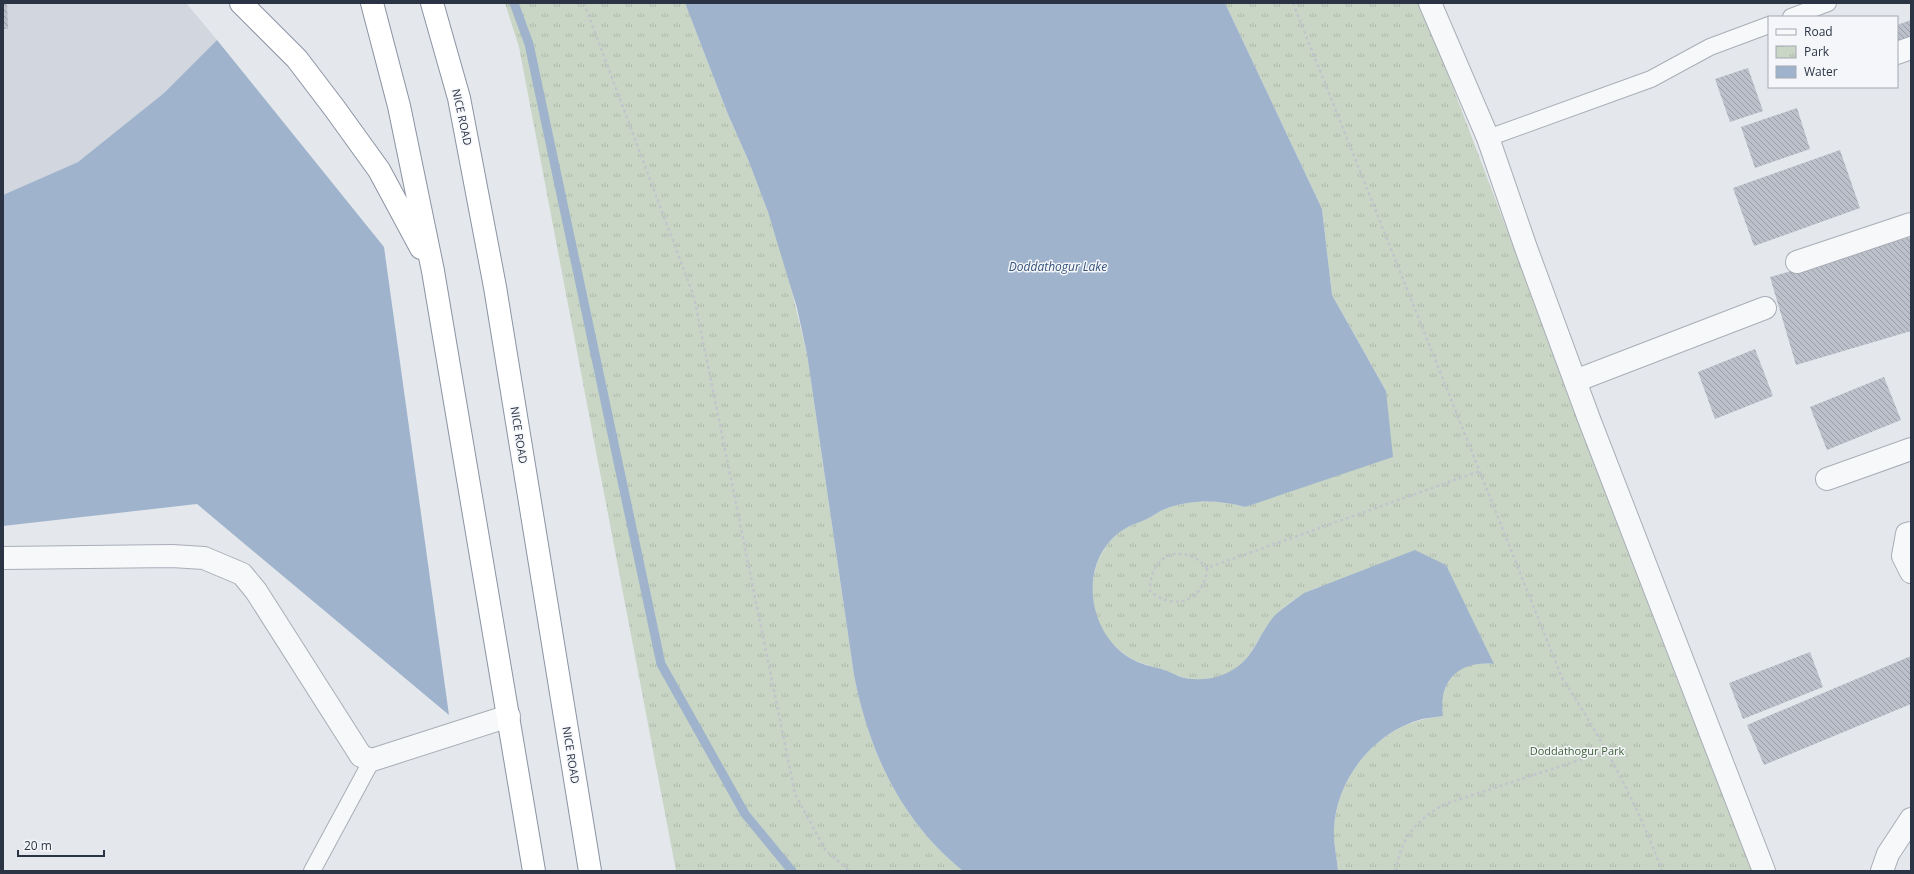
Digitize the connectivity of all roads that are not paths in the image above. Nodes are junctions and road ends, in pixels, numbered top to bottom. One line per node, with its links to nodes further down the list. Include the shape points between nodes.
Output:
1 (241, 3): 13 (highway, via 296,59 335,108 379,170)
2 (372, 3): 13 (highway, via 399,106)
3 (432, 3): 26 (highway, NICE ROAD, via 459,98 495,287)
4 (1430, 3): 10 (street)
5 (1828, 3): 6 (lane)
6 (1794, 16)
7 (1768, 25): 10 (lane, via 1710,47 1651,79)
8 (1911, 48): 9 (street)
9 (1898, 53)
10 (1488, 138): 15 (street)
11 (1911, 224): 12 (street)
12 (1797, 262)
13 (433, 271): 21 (highway)
14 (1765, 308): 15 (street)
15 (1575, 381): 27 (street)
16 (1911, 449): 17 (street)
17 (1827, 479)
18 (1911, 533): 20 (street, via 1907,534 1903,556)
19 (3, 558): 22 (street, via 204,558 242,574 256,591 361,756)
20 (1911, 572)
21 (509, 716): 22 (street); 25 (highway)
22 (372, 760): 24 (lane)
23 (1911, 820): 28 (street, via 1888,854)
24 (312, 871)
25 (534, 871)
26 (590, 871)
27 (1764, 871)
28 (1882, 871)

